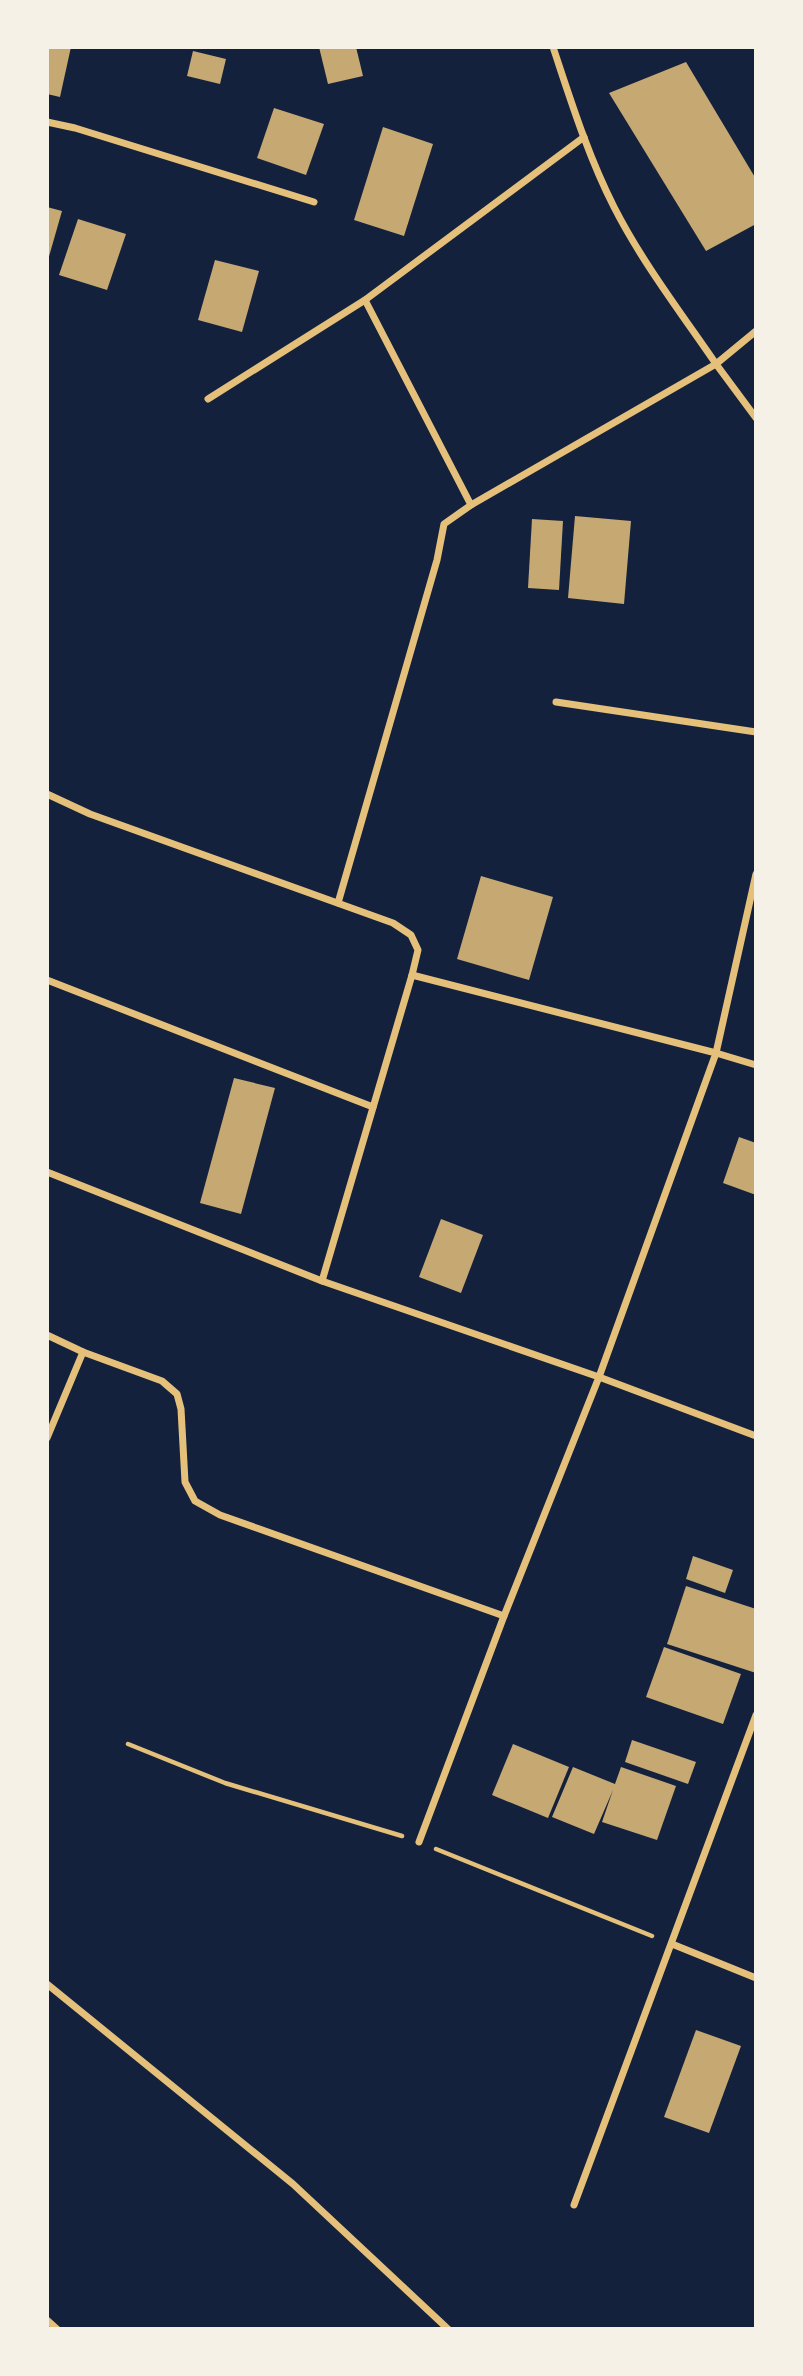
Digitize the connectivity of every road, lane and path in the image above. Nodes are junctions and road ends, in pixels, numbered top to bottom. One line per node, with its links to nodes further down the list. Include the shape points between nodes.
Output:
1 (553, 47): 3 (street)
2 (47, 122): 4 (street)
3 (584, 137): 5 (street); 7 (street, via 614,208)
4 (314, 202)
5 (365, 300): 8 (street); 10 (street)
6 (756, 331): 7 (street)
7 (716, 364): 9 (street); 10 (street)
8 (208, 399)
9 (756, 418)
10 (471, 505): 15 (street, via 444,524 438,560)
11 (556, 702): 12 (street)
12 (756, 732)
13 (47, 794): 15 (street, via 90,814)
14 (756, 874): 18 (street)
15 (338, 903): 16 (street, via 393,923 411,935 418,950)
16 (412, 975): 18 (street); 20 (street)
17 (47, 980): 20 (street)
18 (716, 1052): 19 (street); 25 (street)
19 (756, 1065)
20 (373, 1107): 22 (street)
21 (47, 1172): 22 (street)
22 (322, 1281): 25 (street)
23 (47, 1335): 24 (street)
24 (83, 1352): 27 (street); 28 (street, via 162,1381 177,1394 185,1482 195,1501 220,1515)
25 (599, 1377): 26 (street); 28 (street)
26 (756, 1436)
27 (47, 1438)
28 (504, 1616): 30 (street)
29 (756, 1715): 31 (street)
30 (419, 1842)
31 (672, 1944): 32 (street); 34 (street)
32 (756, 1978)
33 (47, 1984): 37 (street, via 293,2184)
34 (574, 2205)
35 (47, 2320): 36 (street)
36 (57, 2329)
37 (448, 2329)

